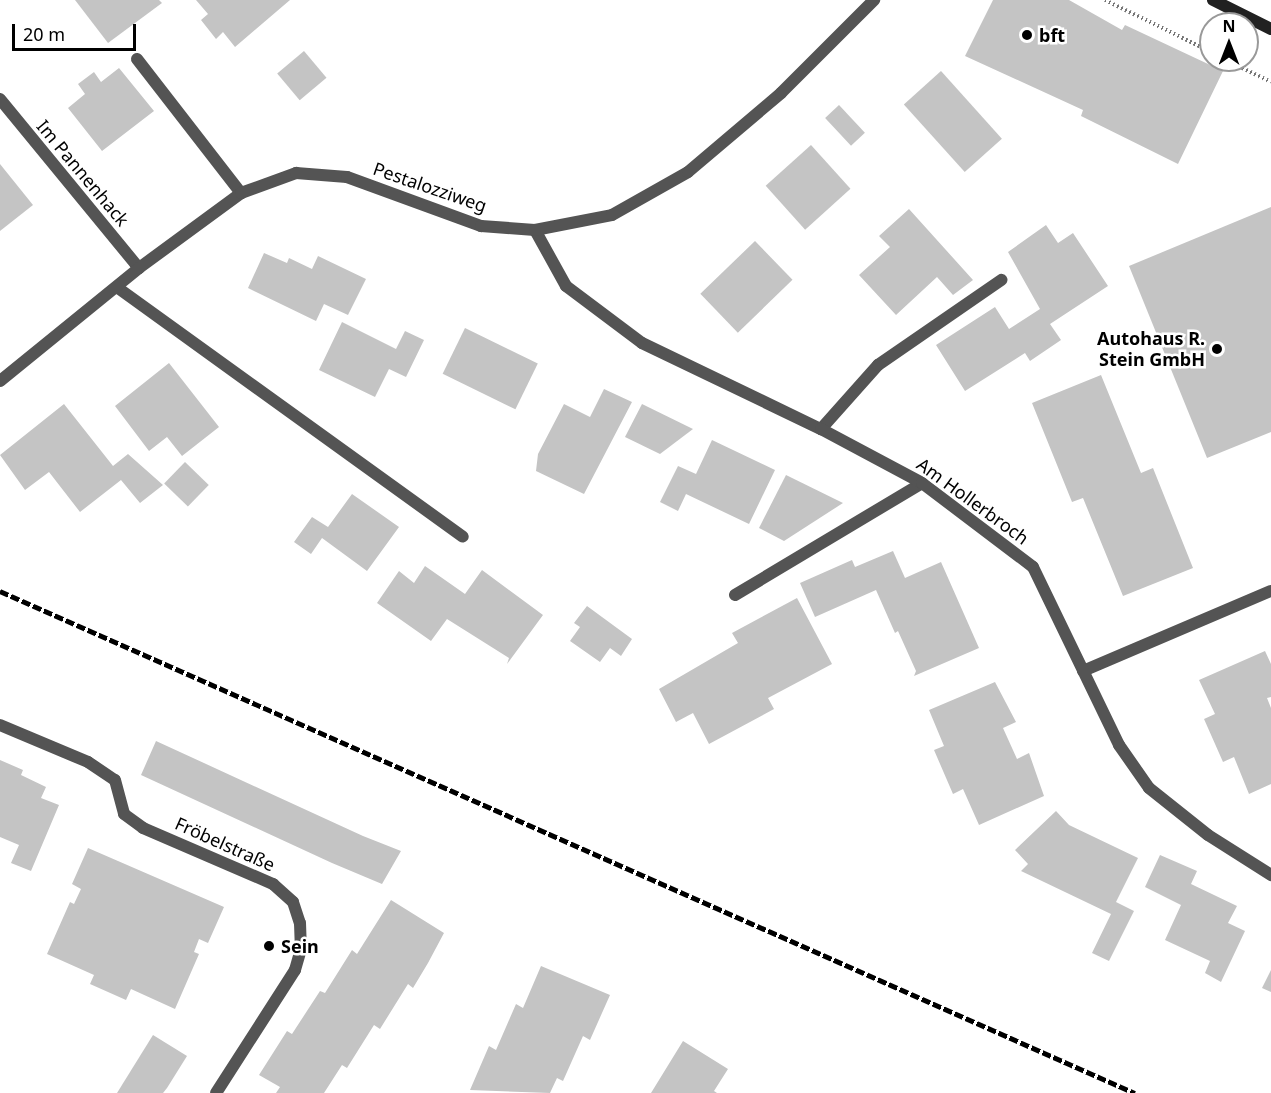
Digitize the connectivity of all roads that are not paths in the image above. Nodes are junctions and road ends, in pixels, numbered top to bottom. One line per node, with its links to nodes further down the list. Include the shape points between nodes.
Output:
1 (874, 0): 7 (street, Pestalozziweg, via 781,93 688,172 612,215)
2 (1213, 0): 3 (main road)
3 (1271, 29)
4 (137, 59): 6 (street)
5 (0, 99): 8 (street, Im Pannenhack)
6 (241, 193): 7 (street, Pestalozziweg, via 296,172 347,177 481,226); 8 (street, Pestalozziweg)
7 (535, 230): 12 (street, Am Hollerbroch, via 566,286 642,342)
8 (139, 268): 10 (street, Pestalozziweg)
9 (1001, 280): 12 (street, via 878,365)
10 (118, 288): 11 (street, Pestalozziweg); 14 (street)
11 (0, 381)
12 (821, 429): 13 (street, Am Hollerbroch)
13 (922, 483): 16 (street); 17 (street, Am Hollerbroch, via 1033,567)
14 (463, 537)
15 (1271, 591): 17 (street)
16 (735, 595)
17 (1083, 671): 19 (street, Am Hollerbroch, via 1119,745 1149,788 1208,835)
18 (0, 725): 20 (street, Fröbelstraße, via 88,762 115,780 124,814 143,828 273,884 293,902 300,923 301,949 295,970)
19 (1271, 875)
20 (216, 1093)

